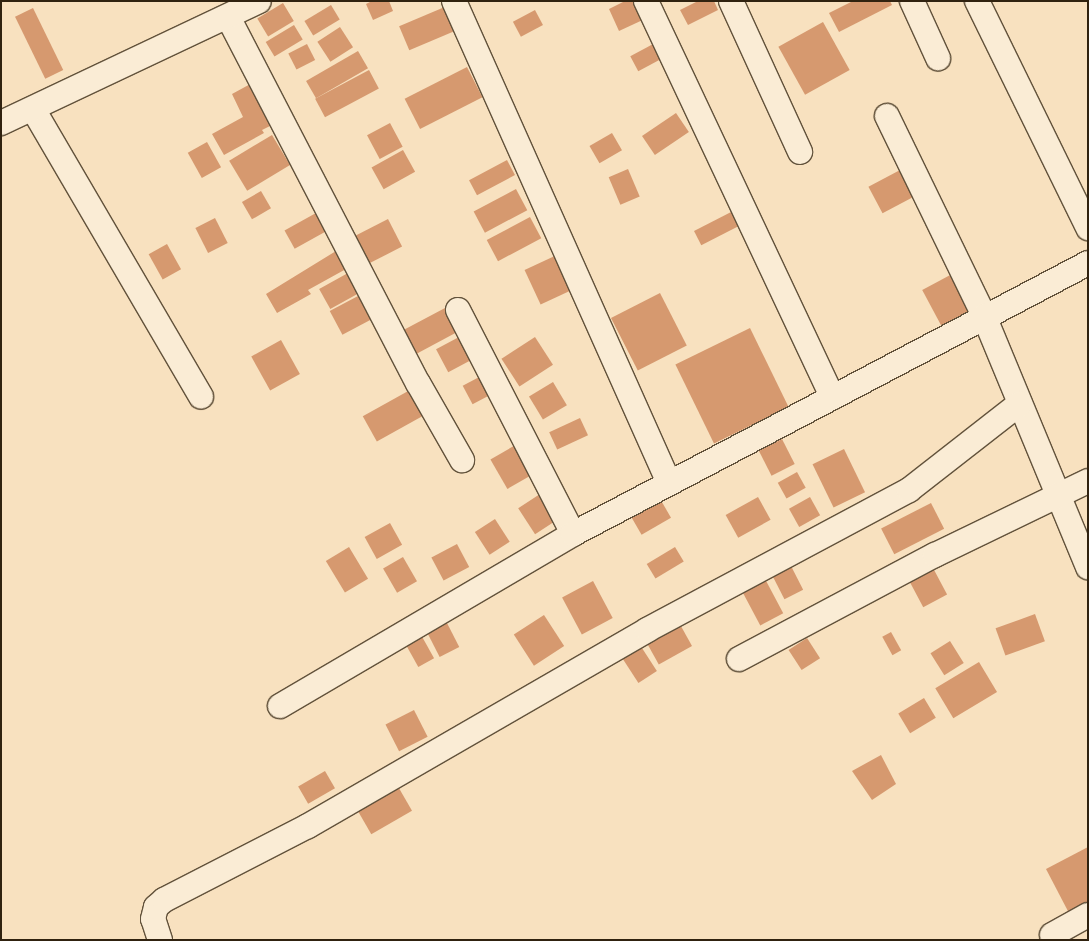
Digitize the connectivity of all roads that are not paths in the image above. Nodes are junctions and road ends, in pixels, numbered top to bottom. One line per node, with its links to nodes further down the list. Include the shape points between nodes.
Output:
1 (259, 1): 7 (street)
2 (454, 1): 22 (street)
3 (646, 1): 18 (street)
4 (731, 1): 12 (street)
5 (912, 1): 8 (street)
6 (977, 1): 13 (street)
7 (228, 17): 9 (street); 20 (street)
8 (938, 58)
9 (33, 108): 11 (street); 17 (street)
10 (887, 116): 16 (street)
11 (1, 123)
12 (800, 152)
13 (1088, 228)
14 (1088, 263): 16 (street)
15 (458, 310): 24 (street)
16 (984, 316): 18 (street); 19 (street)
17 (201, 396)
18 (832, 397): 22 (street)
19 (1019, 404): 23 (street); 30 (street, via 909,490 647,630 308,826 164,900 156,907 153,919)
20 (462, 460)
21 (1088, 480): 23 (street)
22 (669, 483): 24 (street)
23 (1059, 494): 25 (street); 26 (street, via 935,555)
24 (573, 534): 27 (street)
25 (1088, 567)
26 (739, 660)
27 (280, 706)
28 (1088, 915): 29 (street)
29 (1052, 935)
30 (160, 940)

